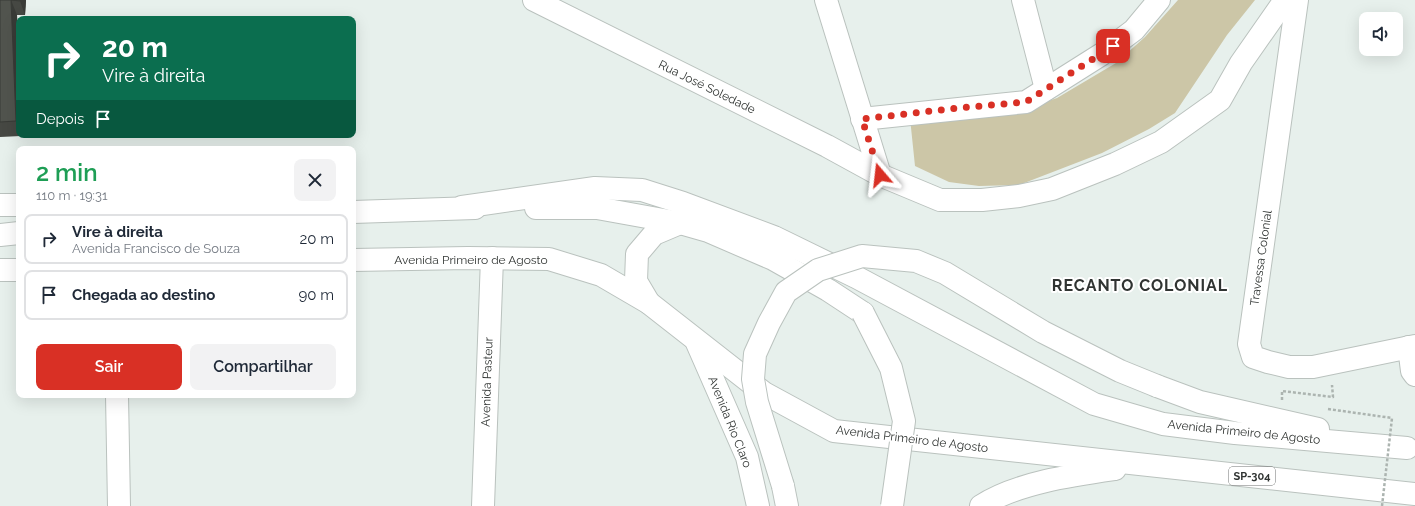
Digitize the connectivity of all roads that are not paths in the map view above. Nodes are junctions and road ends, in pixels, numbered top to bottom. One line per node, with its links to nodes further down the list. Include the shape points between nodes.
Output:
1 (534, 0): 9 (main road, Rua José Soledade)
2 (826, 0): 8 (main road)
3 (1023, 0): 7 (main road)
4 (1159, 0): 7 (main road, via 1134,30 1102,54)
5 (1285, 0): 9 (main road, Rua José Soledade, via 1241,63 1220,100 1160,142 1115,164 1052,189 982,200 940,200)
6 (1297, 0): 23 (main road, Travessa Colonial, via 1249,344 1253,357 1289,367 1313,367)
7 (1046, 89): 8 (main road, via 1026,102)
8 (862, 119): 9 (main road)
9 (880, 175)
10 (0, 205): 11 (main road)
11 (16, 205)
12 (462, 208): 13 (main road, Avenida Primeiro de Agosto); 14 (main road, Avenida Primeiro de Agosto, via 597,208); 26 (main road, Avenida Primeiro de Agosto, via 595,188 642,190 683,202 774,237 856,277 1094,404 1170,425)
13 (356, 212)
14 (680, 223): 21 (main road, via 654,234 637,254 636,281); 33 (main road, Avenida Primeiro de Agosto, bridge, via 708,231 773,260 828,290 863,313 891,368 904,421)
15 (16, 233): 16 (main road)
16 (0, 235)
17 (492, 258): 18 (main road, Avenida Primeiro de Agosto); 21 (main road, Avenida Primeiro de Agosto, via 549,260 601,274); 31 (main road, Avenida Pasteur)
18 (356, 260)
19 (0, 270): 20 (main road)
20 (16, 270)
21 (649, 304): 22 (main road, Avenida Primeiro de Agosto)
22 (696, 340): 27 (main road, Avenida Primeiro de Agosto, via 764,393 834,431); 32 (main road, Avenida Rio Claro, via 747,457)
23 (1412, 347): 24 (main road, via 1412,371)
24 (1415, 375)
25 (117, 398): 30 (main road)
26 (1411, 448): 29 (main road, bridge, via 1200,402 1120,371 1043,332 945,273 916,261 862,256 818,270 786,292 755,354 752,379)
27 (1151, 465): 28 (main road, Avenida Primeiro de Agosto / SP-304); 34 (main road, via 1067,476 995,497)
28 (1415, 494)
29 (785, 496)
30 (119, 506)
31 (483, 506)
32 (758, 506)
33 (892, 506)
34 (981, 506)

